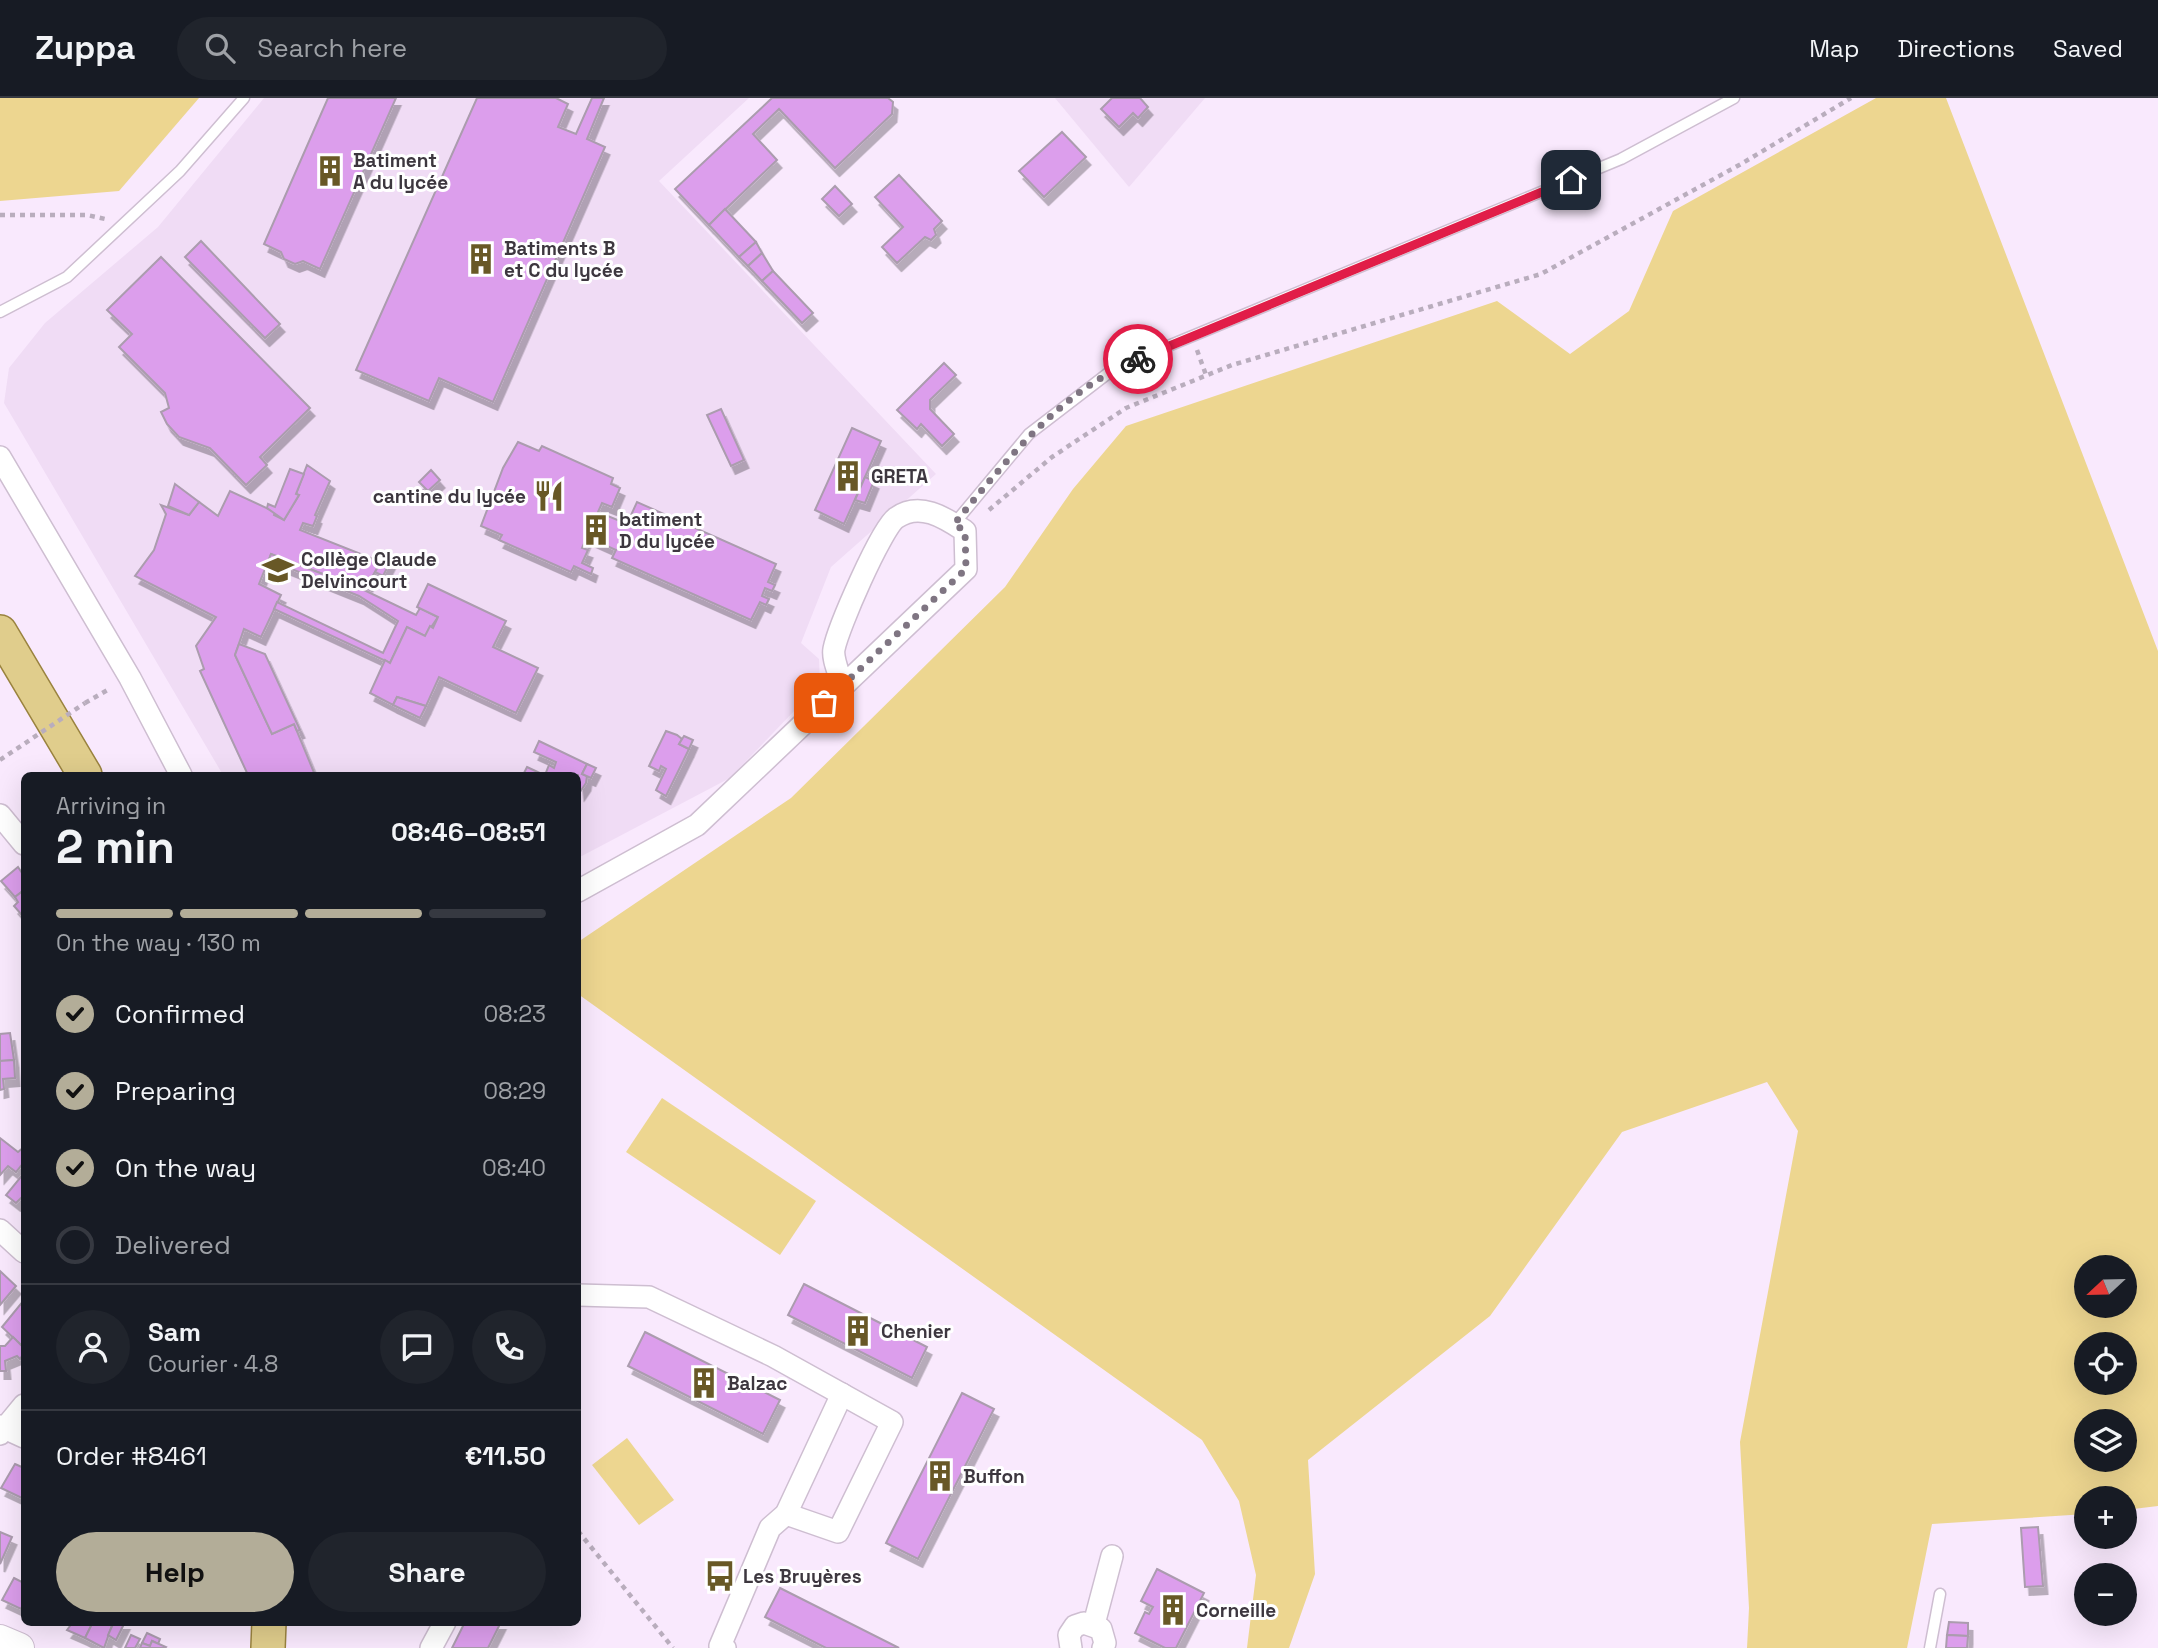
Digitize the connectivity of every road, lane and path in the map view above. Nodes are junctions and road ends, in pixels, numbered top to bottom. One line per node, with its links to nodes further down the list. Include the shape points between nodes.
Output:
1 (244, 98): 5 (lane, via 180,170)
2 (1734, 98): 7 (lane, via 1621,159)
3 (1852, 98): 8 (path, via 1541,274)
4 (0, 215): 5 (path, via 87,215)
5 (123, 224): 6 (lane, via 67,277)
6 (0, 312)
7 (1192, 336): 8 (path); 10 (lane, via 1115,368 1029,434)
8 (1206, 375): 10 (path, via 1126,408)
9 (0, 457): 12 (street)
10 (959, 528): 13 (street, via 966,569); 13 (street, via 938,513 916,512 896,518 874,550 833,650)
11 (0, 632): 15 (main road)
12 (130, 678): 14 (path, bridge); 16 (street)
13 (842, 685): 19 (street, via 697,825)
14 (0, 760)
15 (83, 772)
16 (179, 772)
17 (0, 815): 18 (street)
18 (21, 840)
19 (581, 889)
20 (0, 1230): 21 (street)
21 (21, 1249)
22 (581, 1295): 23 (street, via 649,1297)
23 (842, 1394): 27 (street); 27 (street, via 891,1422 838,1532)
24 (21, 1408): 25 (street)
25 (1, 1430): 26 (street)
26 (21, 1436)
27 (786, 1514): 39 (street, via 770,1528 720,1646)
28 (581, 1535): 38 (path)
29 (1112, 1556): 31 (street)
30 (1940, 1594): 42 (lane)
31 (1094, 1624): 40 (street, via 1075,1626 1069,1635); 41 (street, via 1101,1629)
32 (269, 1626): 36 (main road)
33 (442, 1626): 37 (street)
34 (0, 1640): 35 (street)
35 (19, 1648)
36 (268, 1648)
37 (431, 1648)
38 (673, 1648)
39 (725, 1648)
40 (1070, 1648)
41 (1103, 1648)
42 (1930, 1648)

